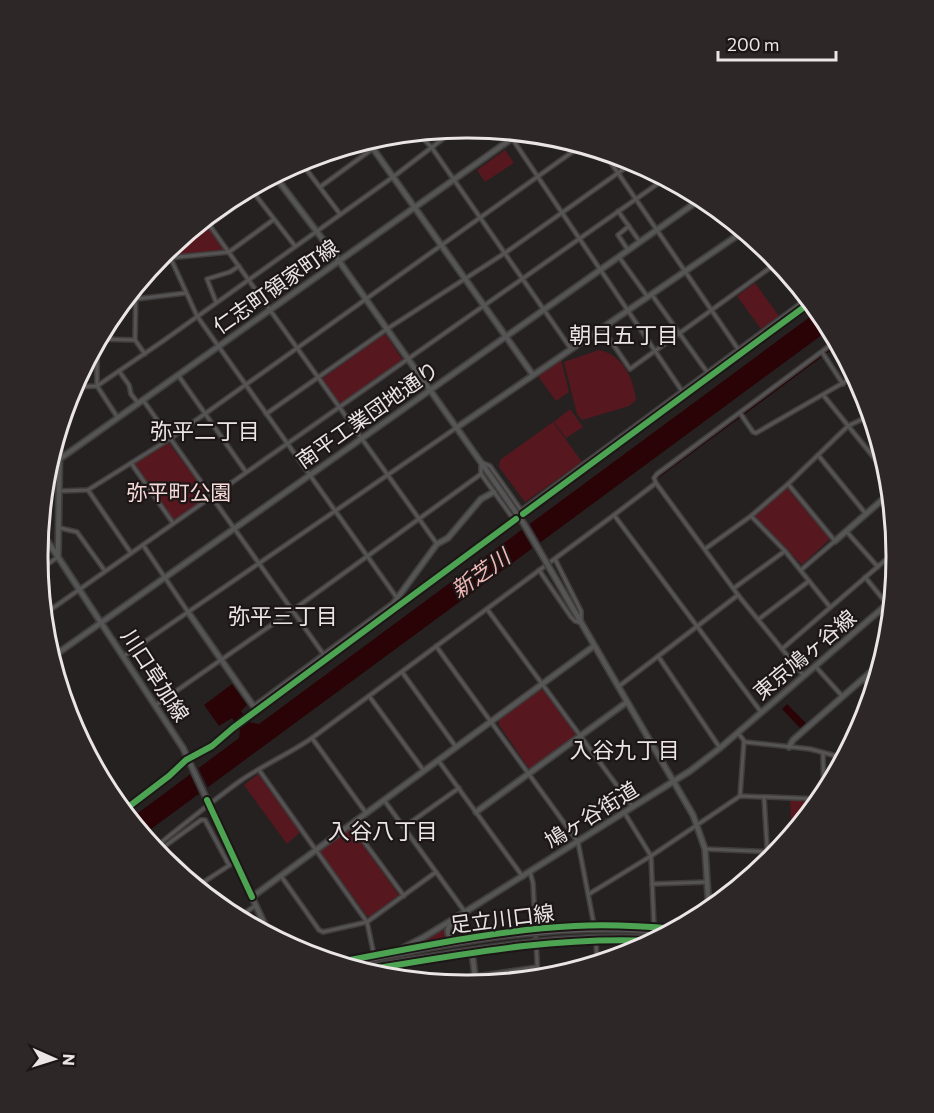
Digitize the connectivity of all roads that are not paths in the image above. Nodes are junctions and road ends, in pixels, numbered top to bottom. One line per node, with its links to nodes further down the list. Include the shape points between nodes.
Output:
1 (445, 138): 5 (street)
2 (424, 140): 5 (street)
3 (510, 140): 14 (street, 仁志町領家町線)
4 (513, 140): 13 (street)
5 (432, 148): 12 (street); 14 (street)
6 (373, 149): 12 (street); 17 (street)
7 (573, 152): 13 (street)
8 (611, 163): 11 (street)
9 (625, 168): 11 (street)
10 (306, 169): 17 (street)
11 (618, 173): 19 (street); 23 (street)
12 (393, 177): 21 (street); 24 (street)
13 (537, 177): 23 (street); 25 (street)
14 (454, 180): 21 (street, 仁志町領家町線); 25 (street)
15 (279, 183): 30 (street)
16 (657, 184): 19 (street)
17 (320, 187): 24 (street)
18 (256, 195): 26 (street)
19 (636, 199): 22 (street); 29 (street)
20 (693, 204): 29 (street, 南平工業団地通り)
21 (415, 207): 34 (street); 42 (street, 仁志町領家町線)
22 (618, 211): 28 (street); 32 (street)
23 (561, 213): 32 (street); 38 (street)
24 (340, 214): 30 (street)
25 (480, 217): 34 (street); 38 (street)
26 (273, 220): 35 (street); 37 (street)
27 (210, 226): 37 (street)
28 (629, 226): 33 (street); 36 (street, via 618,235)
29 (657, 230): 33 (street, 南平工業団地通り); 46 (street)
30 (316, 231): 35 (street); 42 (street)
31 (737, 236): 46 (street)
32 (579, 239): 45 (street); 47 (street)
33 (640, 242): 36 (street, 南平工業団地通り)
34 (442, 245): 49 (street); 53 (street)
35 (294, 246): 48 (street)
36 (628, 250): 39 (street, 南平工業団地通り)
37 (229, 252): 41 (street); 43 (street)
38 (505, 253): 47 (street); 49 (street)
39 (619, 257): 45 (street, 南平工業団地通り); 51 (street)
40 (171, 259): 50 (street)
41 (172, 259)
42 (339, 261): 53 (street); 57 (street, 仁志町領家町線)
43 (239, 266): 48 (street); 54 (street, via 207,279)
44 (770, 268): 60 (street)
45 (600, 270): 58 (street, 南平工業団地通り); 59 (street)
46 (684, 271): 51 (street); 60 (street)
47 (522, 278): 56 (street); 58 (street)
48 (248, 279): 54 (street); 57 (street)
49 (466, 279): 56 (street); 63 (street)
50 (186, 293): 52 (street); 61 (street)
51 (649, 295): 59 (street); 64 (street)
52 (136, 299): 67 (street)
53 (366, 300): 63 (street); 70 (street)
54 (216, 302): 61 (street)
55 (801, 303): 72 (street)
56 (485, 305): 65 (street); 77 (street)
57 (270, 310): 69 (street, 仁志町領家町線); 70 (street)
58 (544, 310): 65 (street, 南平工業団地通り); 71 (street)
59 (627, 310): 62 (street); 73 (street)
60 (711, 311): 64 (street); 72 (street)
61 (197, 316): 69 (street); 75 (street)
62 (601, 328): 71 (street); 73 (street, via 630,369)
63 (387, 329): 77 (street); 82 (street)
64 (680, 333): 73 (street); 79 (street)
65 (507, 336): 81 (street); 88 (street, 南平工業団地通り)
66 (109, 340): 67 (street)
67 (135, 340): 75 (street)
68 (829, 346): 74 (street)
69 (218, 347): 80 (street, 仁志町領家町線); 85 (street)
70 (298, 348): 82 (street); 85 (street)
71 (571, 349): 81 (street)
72 (738, 349): 79 (street)
73 (655, 351): 89 (street)
74 (822, 352): 84 (street); 94 (street)
75 (145, 354): 78 (street)
76 (98, 359): 86 (street)
77 (408, 359): 88 (street); 93 (street)
78 (119, 371): 86 (street); 92 (street)
79 (707, 372): 89 (street)
80 (178, 375): 91 (street, 仁志町領家町線); 95 (street)
81 (533, 375): 100 (street)
82 (318, 378): 93 (street); 96 (street)
83 (847, 381): 84 (street)
84 (843, 384): 90 (street)
85 (246, 385): 95 (street); 96 (street)
86 (97, 386): 87 (street); 97 (street)
87 (84, 387)
88 (430, 390): 100 (street); 102 (street, 南平工業団地通り)
89 (682, 391): 121 (street)
90 (824, 396): 94 (street, via 756,433); 99 (street)
91 (143, 400): 92 (street, 仁志町領家町線); 101 (street)
92 (138, 404): 97 (street, 仁志町領家町線)
93 (339, 407): 102 (street); 103 (street)
94 (740, 413): 114 (street, via 657,474)
95 (205, 414): 101 (street); 110 (street)
96 (266, 414): 103 (street)
97 (118, 418): 106 (street, 仁志町領家町線)
98 (863, 419): 99 (street)
99 (848, 426): 104 (street); 105 (street)
100 (456, 428): 108 (street); 113 (street)
101 (171, 438): 109 (street); 119 (street)
102 (362, 438): 112 (street, 南平工業団地通り); 113 (street)
103 (287, 443): 110 (street); 112 (street)
104 (818, 455): 115 (street); 123 (street)
105 (874, 458)
106 (59, 459)
107 (59, 461): 116 (street)
108 (481, 463): 111 (street); 121 (street, via 490,466); 165 (street, bridge, via 532,537)
109 (131, 464): 117 (street); 127 (street)
110 (246, 472): 119 (street)
111 (481, 474): 118 (street); 126 (street)
112 (309, 475): 122 (street); 129 (street, 南平工業団地通り)
113 (388, 475): 122 (street); 126 (street)
114 (656, 483): 124 (street); 136 (street)
115 (788, 484): 125 (street); 132 (street)
116 (60, 490): 117 (street); 128 (street)
117 (88, 490): 138 (street)
118 (494, 492): 121 (street, via 511,517); 134 (street, via 481,499 448,538)
119 (212, 496): 127 (street); 129 (street)
120 (882, 500): 123 (street)
121 (521, 510)
122 (335, 512): 140 (street); 143 (street)
123 (866, 514): 130 (street)
124 (614, 515): 141 (street); 166 (street)
125 (751, 516): 136 (street); 137 (street)
126 (419, 519): 134 (street); 140 (street)
127 (173, 524): 135 (street)
128 (60, 528): 131 (street); 148 (street, via 77,532)
129 (234, 528): 143 (street); 150 (street, 南平工業団地通り)
130 (846, 531): 132 (street); 145 (street)
131 (60, 538): 133 (street); 139 (street)
132 (835, 541): 147 (street)
133 (49, 542): 139 (street, 川口草加線)
134 (437, 544): 156 (street)
135 (142, 545): 138 (street); 150 (street)
136 (705, 549): 152 (street)
137 (785, 551): 147 (street); 152 (street)
138 (131, 553): 148 (street)
139 (58, 557): 144 (street); 153 (street, 川口草加線)
140 (367, 557): 156 (street); 161 (street)
141 (555, 559): 146 (street); 165 (street, via 582,611)
142 (886, 560): 145 (street)
143 (259, 563): 161 (street); 162 (street)
144 (48, 564)
145 (878, 567): 149 (street)
146 (539, 570): 159 (street); 165 (street, via 574,621)
147 (801, 570): 151 (street)
148 (105, 571): 153 (street)
149 (865, 577): 155 (street); 157 (street)
150 (165, 578): 162 (street); 164 (street, 南平工業団地通り)
151 (809, 581): 157 (street); 163 (street)
152 (734, 588): 154 (street)
153 (80, 589): 158 (street); 164 (street, 川口草加線)
154 (738, 595): 163 (street); 166 (street)
155 (884, 596)
156 (397, 598): 171 (street)
157 (830, 607): 169 (street)
158 (52, 609)
159 (487, 609): 168 (street); 181 (street)
160 (882, 609): 175 (street, 東京鳩ヶ谷線)
161 (293, 610): 171 (street); 174 (street)
162 (188, 612): 172 (street); 174 (street)
163 (758, 620): 169 (street)
164 (102, 622): 170 (street, 南平工業団地通り); 172 (street, 川口草加線)
165 (582, 623): 167 (street)
166 (696, 627): 173 (street); 187 (street)
167 (594, 645): 181 (street); 182 (street)
168 (436, 646): 176 (street); 188 (street)
169 (782, 649): 178 (street)
170 (59, 652)
171 (324, 655): 174 (street, via 254,707)
172 (124, 656): 186 (street, 川口草加線)
173 (658, 656): 182 (street); 195 (street)
174 (221, 660): 186 (street)
175 (816, 666): 178 (street, 東京鳩ヶ谷線); 184 (street)
176 (402, 672): 183 (street); 193 (street)
177 (869, 673): 179 (street)
178 (804, 676): 187 (street, 東京鳩ヶ谷線)
179 (863, 679): 180 (street); 184 (street)
180 (866, 683)
181 (542, 684): 188 (street); 190 (street)
182 (618, 687): 185 (street)
183 (369, 696): 191 (street); 200 (street)
184 (843, 697): 194 (street)
185 (627, 702): 190 (street); 203 (street)
186 (156, 705): 209 (street, 川口草加線, via 190,762)
187 (760, 712): 189 (street, 東京鳩ヶ谷線)
188 (491, 722): 193 (street); 201 (street)
189 (738, 733): 192 (street); 195 (street, 鳩ヶ谷街道)
190 (580, 736): 201 (street); 210 (street)
191 (312, 738): 199 (street); 213 (street)
192 (744, 741): 194 (street); 205 (street)
193 (456, 747): 198 (street)
194 (789, 747): 196 (street)
195 (720, 748): 203 (street, 鳩ヶ谷街道)
196 (823, 754): 197 (street); 202 (street)
197 (835, 757)
198 (438, 760): 200 (street); 204 (street)
199 (258, 770): 209 (street); 222 (street)
200 (424, 771): 208 (street)
201 (529, 774): 211 (street); 217 (street)
202 (824, 776)
203 (674, 781): 210 (street, 鳩ヶ谷街道); 215 (street)
204 (459, 788): 211 (street); 216 (street)
205 (740, 796): 206 (street); 215 (street)
206 (764, 797): 207 (street); 220 (street)
207 (808, 799)
208 (384, 800): 213 (street); 216 (street)
209 (208, 802): 218 (street); 225 (street, 川口草加線)
210 (632, 807): 212 (street, 鳩ヶ谷街道)
211 (477, 812): 230 (street)
212 (624, 812): 217 (street, 鳩ヶ谷街道); 224 (street)
213 (366, 813): 214 (street)
214 (351, 824): 222 (street); 235 (street)
215 (697, 825): 221 (street); 224 (street)
216 (404, 828): 227 (street)
217 (578, 842): 228 (street, 鳩ヶ谷街道); 234 (street)
218 (161, 843)
219 (165, 846): 226 (street, via 205,820)
220 (768, 848)
221 (705, 849): 223 (street); 232 (street)
222 (316, 850): 229 (street); 243 (street)
223 (764, 852)
224 (651, 856): 233 (street); 234 (street)
225 (236, 861): 226 (street); 236 (street, 川口草加線)
226 (229, 865): 231 (street)
227 (436, 872): 235 (street); 240 (street)
228 (530, 872): 230 (street, 鳩ヶ谷街道); 247 (street)
229 (281, 876): 236 (street); 243 (street, via 321,931)
230 (523, 876): 240 (street, 鳩ヶ谷街道)
231 (203, 882)
232 (708, 882): 233 (street); 237 (street)
233 (652, 884): 245 (street)
234 (589, 894): 244 (street)
235 (404, 896): 243 (street)
236 (252, 897): 238 (street, 川口草加線)
237 (709, 899)
238 (256, 905): 239 (street); 242 (street, 川口草加線)
239 (246, 912)
240 (465, 912): 241 (street, 鳩ヶ谷街道)
241 (457, 917): 252 (street, via 447,929 450,938); 256 (street, 鳩ヶ谷街道)
242 (264, 922)
243 (368, 922): 259 (street)
244 (594, 925): 245 (street, 足立川口線); 247 (street, 足立川口線)
245 (654, 927): 246 (street, 足立川口線)
246 (660, 928)
247 (536, 929): 252 (street, 足立川口線); 255 (street)
248 (653, 931): 261 (highway, bridge, via 588,929 521,933)
249 (649, 934): 259 (highway, bridge, via 545,934)
250 (589, 937): 251 (highway, bridge); 259 (highway, bridge, via 522,940); 262 (highway, bridge)
251 (637, 939)
252 (457, 940): 256 (street, 足立川口線)
253 (596, 940): 254 (street, 足立川口線); 255 (street, 足立川口線); 258 (street)
254 (635, 940)
255 (536, 944): 257 (street, 足立川口線); 265 (street)
256 (397, 951): 259 (street, 足立川口線)
257 (472, 952): 263 (street, 足立川口線); 267 (street)
258 (597, 955)
259 (378, 959): 260 (street, 足立川口線)
260 (358, 961)
261 (358, 961)
262 (378, 965)
263 (394, 965): 264 (street, 足立川口線); 266 (street)
264 (384, 967)
265 (537, 967): 268 (street)
266 (395, 969)
267 (475, 975)
268 (482, 975)

